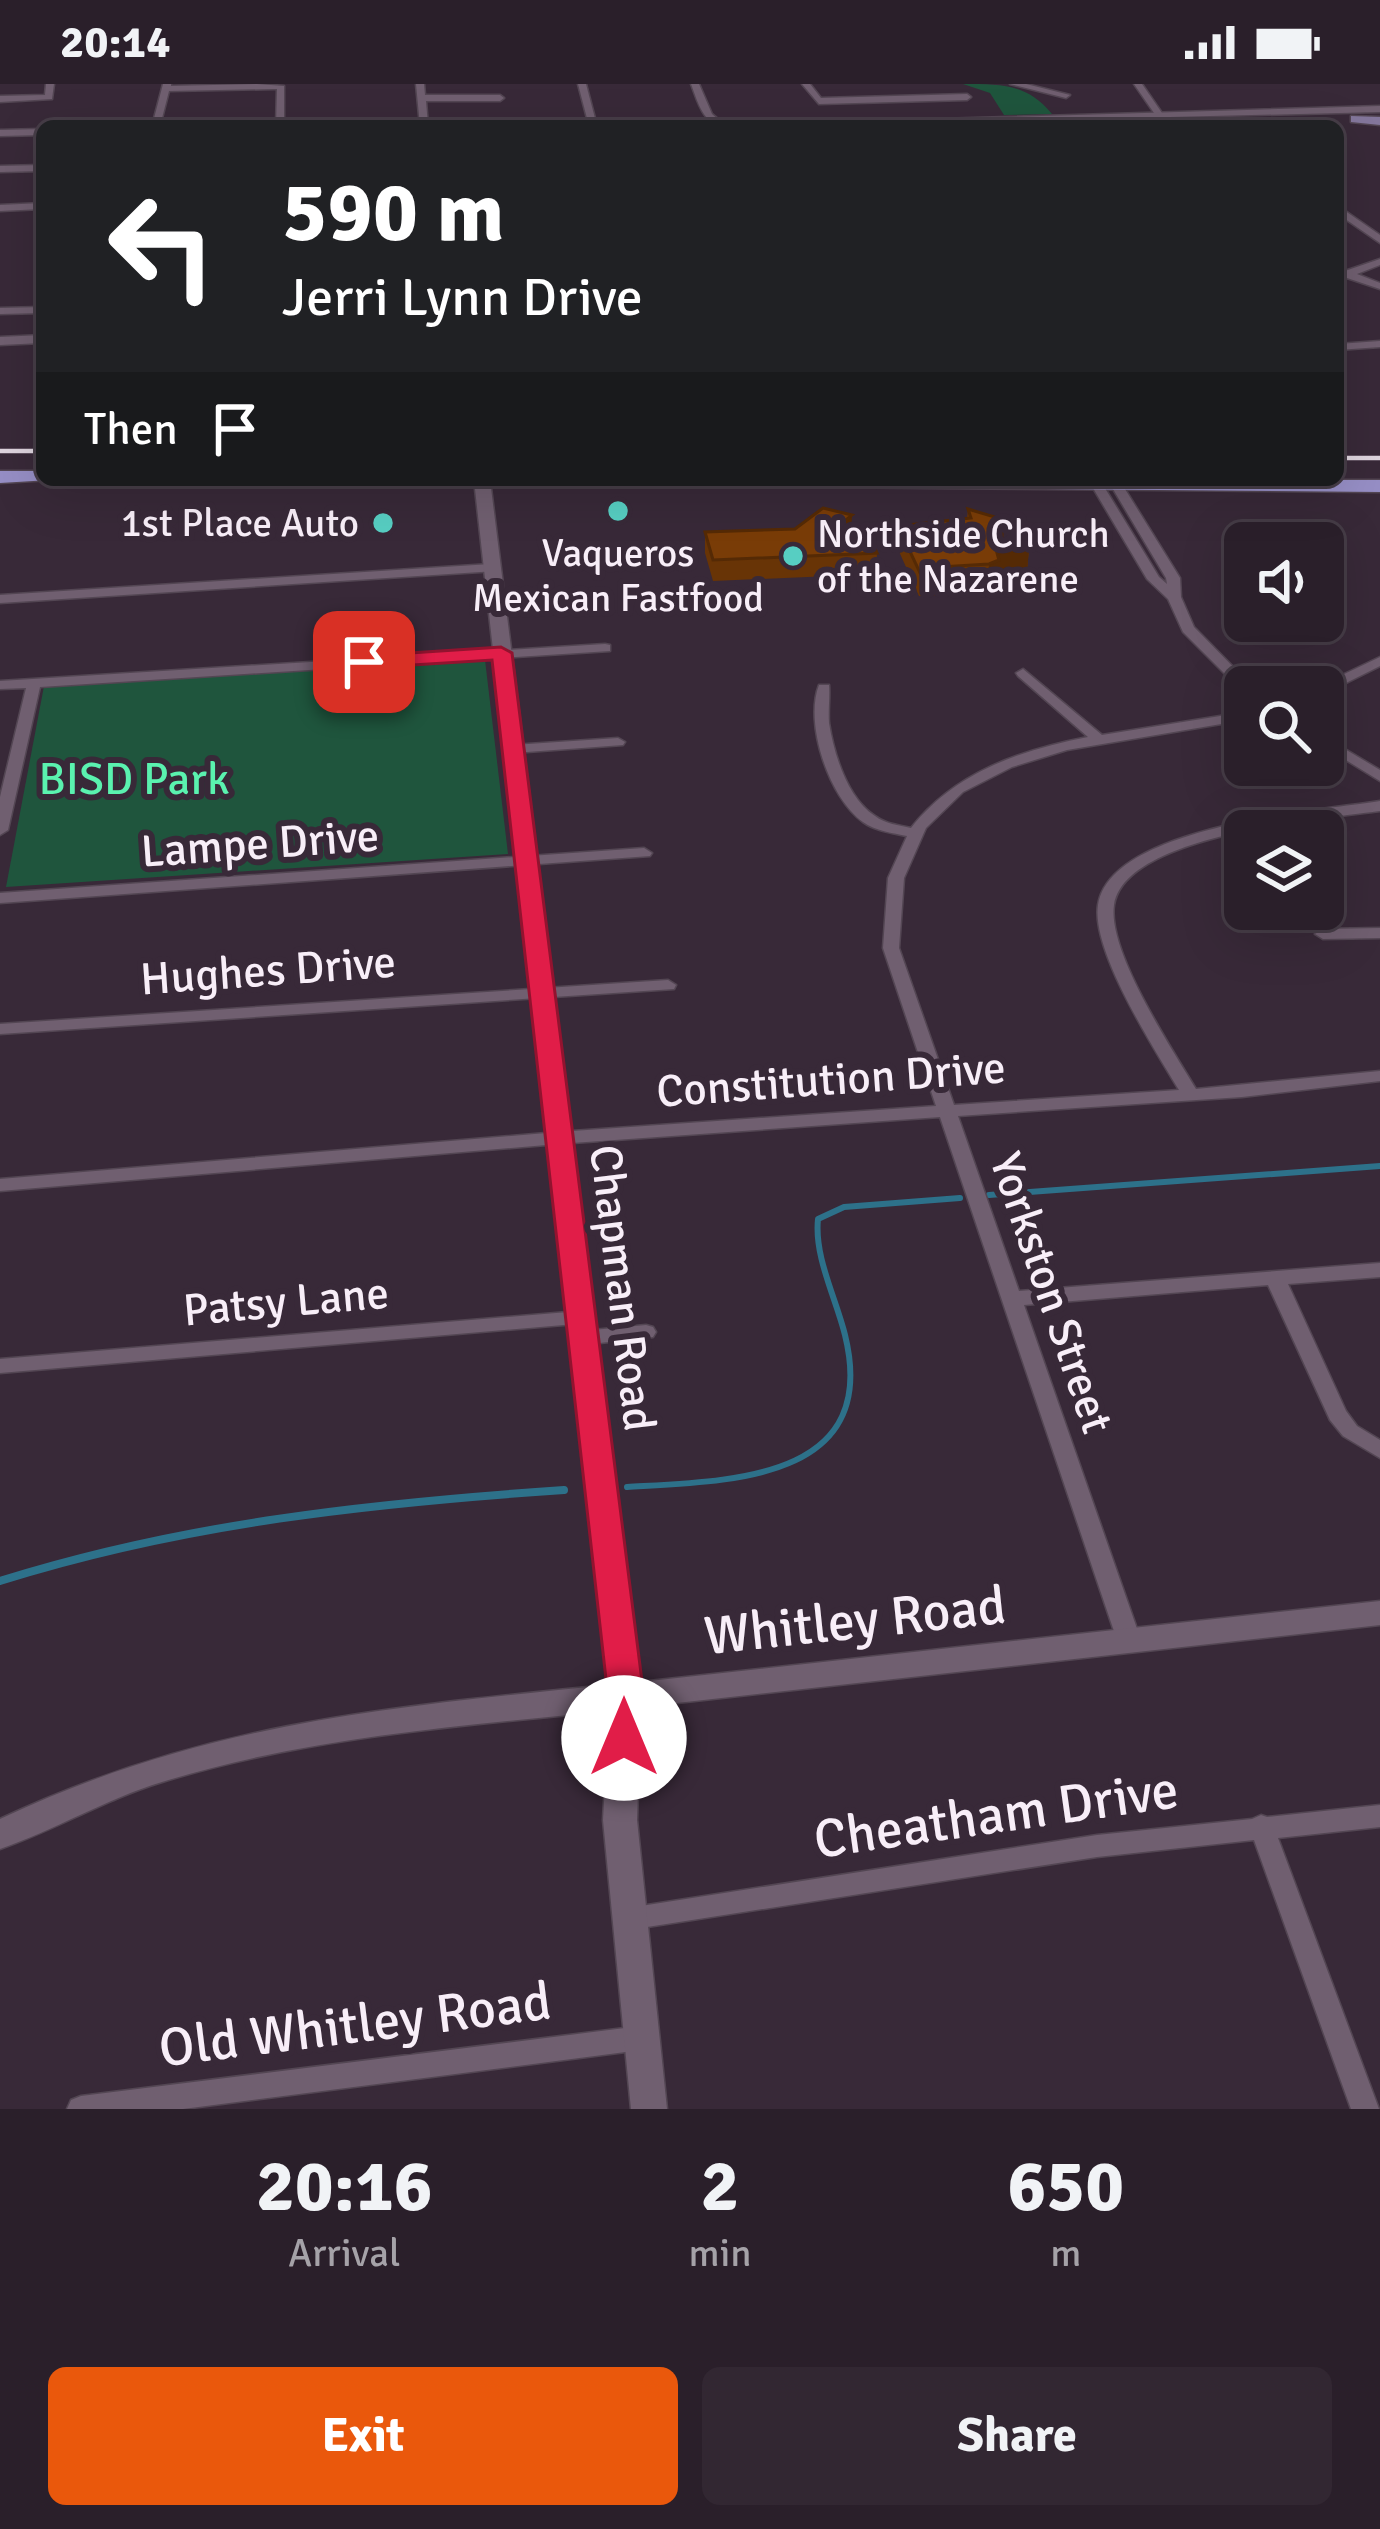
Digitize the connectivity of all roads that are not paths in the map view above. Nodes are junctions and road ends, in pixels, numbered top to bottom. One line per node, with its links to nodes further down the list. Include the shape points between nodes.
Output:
1 (50, 84): 13 (street, via 49,97)
2 (420, 84): 11 (street)
3 (582, 84): 20 (street)
4 (695, 84): 21 (street)
5 (806, 84): 14 (street, via 819,101)
6 (1013, 84): 9 (street)
7 (1138, 84): 23 (street)
8 (167, 86): 17 (street); 18 (street, via 275,86)
9 (1066, 95)
10 (967, 97): 14 (street)
11 (422, 98): 12 (street); 19 (street)
12 (500, 98)
13 (0, 99)
14 (916, 101): 22 (street)
15 (1380, 107): 16 (main road)
16 (1357, 114): 24 (street); 25 (main road)
17 (158, 120)
18 (280, 120)
19 (424, 120)
20 (591, 120)
21 (714, 120)
22 (924, 120)
23 (1164, 120)
24 (1213, 120)
25 (1380, 120)
26 (36, 132): 27 (street)
27 (0, 134)
28 (36, 168): 29 (street)
29 (0, 169)
30 (36, 206): 31 (street)
31 (0, 208)
32 (1344, 213): 33 (street)
33 (1380, 240)
34 (1380, 262): 35 (street)
35 (1344, 275)
36 (1344, 277): 37 (street)
37 (1380, 286)
38 (36, 310): 39 (street)
39 (0, 311)
40 (36, 339): 41 (street)
41 (0, 341)
42 (1380, 344): 43 (street)
43 (1344, 347)
44 (0, 477): 45 (main road)
45 (36, 477)
46 (483, 486): 53 (street, Chapman Road)
47 (1107, 486): 52 (street)
48 (1108, 486): 51 (street)
49 (1344, 486): 50 (main road)
50 (1380, 486)
51 (1150, 541): 52 (street); 54 (street, via 1173,578)
52 (1131, 542): 54 (street)
53 (491, 568): 55 (street); 57 (street, Chapman Road)
54 (1174, 597): 59 (street, via 1188,629)
55 (0, 599)
56 (605, 648): 57 (street)
57 (501, 653): 62 (street); 68 (street, Chapman Road)
58 (1380, 662): 61 (street)
59 (1225, 666)
60 (1023, 673): 66 (street)
61 (1344, 679)
62 (34, 683): 63 (street); 71 (street)
63 (0, 686)
64 (824, 688): 74 (street, via 818,709 842,784 867,819)
65 (1224, 719): 66 (street, Yorkston Street)
66 (1096, 737): 74 (street, Yorkston Street, via 987,771)
67 (617, 742): 68 (street)
68 (512, 749): 76 (street, Chapman Road)
69 (1344, 754): 70 (street)
70 (1380, 777)
71 (5, 783): 73 (street)
72 (1380, 806): 84 (street, via 1166,844 1111,891 1107,916 1125,976)
73 (0, 830)
74 (914, 833): 85 (street, Yorkston Street, via 888,905 891,948)
75 (644, 853): 76 (street, Lampe Drive)
76 (526, 862): 77 (street, Lampe Drive); 81 (street, Chapman Road)
77 (0, 898)
78 (1380, 933): 79 (street)
79 (1323, 934)
80 (668, 985): 81 (street, Hughes Drive)
81 (541, 992): 82 (street, Hughes Drive); 86 (street, Chapman Road)
82 (0, 1029)
83 (1380, 1076): 84 (street, Constitution Drive)
84 (1191, 1095): 85 (street, Constitution Drive)
85 (949, 1112): 86 (street, Constitution Drive); 90 (street, Yorkston Street)
86 (558, 1138): 87 (street, Constitution Drive); 91 (street, Chapman Road)
87 (0, 1185)
88 (1380, 1270): 89 (street)
89 (1275, 1278): 90 (street); 94 (street, via 1337,1415)
90 (1010, 1299): 96 (street, Yorkston Street)
91 (581, 1328): 92 (street, Patsy Lane); 93 (street, Patsy Lane); 97 (street, Chapman Road)
92 (646, 1333)
93 (0, 1366)
94 (1380, 1450)
95 (1380, 1613): 96 (street, Whitley Road)
96 (1130, 1642): 97 (street, Whitley Road)
97 (626, 1697): 100 (street, Whitley Road, via 367,1725 194,1756); 101 (street, Chapman Road, via 620,1820)
98 (1380, 1816): 99 (street, Cheatham Drive)
99 (1261, 1826): 101 (street, Cheatham Drive); 105 (street)
100 (0, 1835)
101 (628, 1919): 102 (street, Chapman Road)
102 (641, 2038): 103 (street, Old Whitley Road); 104 (street, Chapman Road)
103 (81, 2109)
104 (649, 2109)
105 (1365, 2109)

